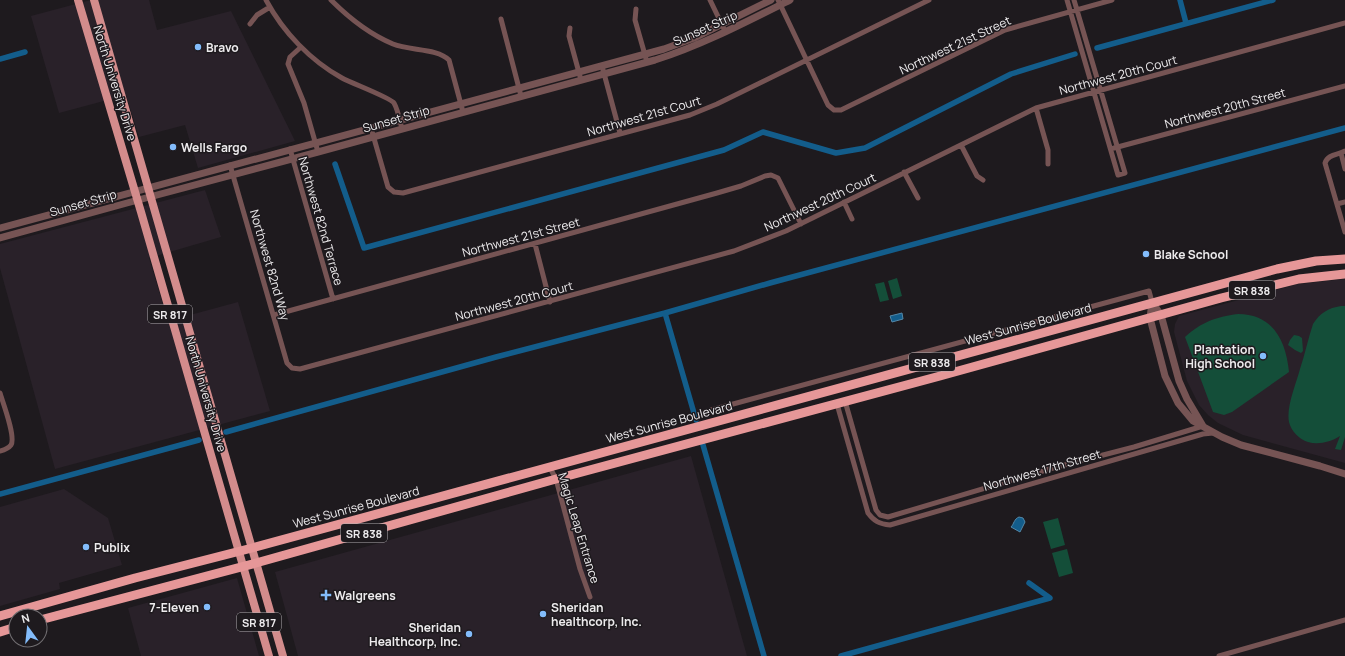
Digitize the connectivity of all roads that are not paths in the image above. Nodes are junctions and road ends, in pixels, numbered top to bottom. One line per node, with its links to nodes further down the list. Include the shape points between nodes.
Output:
1 (78, 0): 23 (main road, North University Drive / SR 817)
2 (94, 0): 24 (main road, North University Drive / SR 817)
3 (266, 0): 13 (street)
4 (331, 0): 38 (street, via 347,17 372,34 411,49 444,54 449,60)
5 (710, 0): 20 (street)
6 (771, 0): 20 (street, Sunset Strip)
7 (790, 0): 12 (street, Sunset Strip)
8 (929, 0): 27 (street, Northwest 21st Court)
9 (1067, 0): 16 (street)
10 (1074, 0): 15 (street)
11 (1112, 0): 15 (street, Northwest 21st Street)
12 (779, 2): 22 (street, Sunset Strip); 27 (street)
13 (270, 7): 19 (street, via 256,15); 25 (street)
14 (636, 9): 26 (street, via 635,20)
15 (1077, 9): 16 (street, Northwest 21st Street); 35 (street)
16 (1070, 11): 27 (street, Northwest 21st Street, via 1005,30 847,108 834,110 828,105); 36 (street)
17 (501, 19): 34 (street)
18 (1345, 23): 35 (street, Northwest 20th Court)
19 (250, 24)
20 (722, 24): 22 (street); 26 (street, Sunset Strip, via 686,41)
21 (570, 28): 30 (street, via 569,36)
22 (726, 31): 28 (street, Sunset Strip, via 681,51)
23 (90, 40): 24 (main road); 60 (main road, North University Drive / SR 817)
24 (107, 46): 59 (main road, North University Drive / SR 817)
25 (301, 47): 40 (street, via 342,78 389,98 394,103); 45 (street, via 290,57 288,64 304,103)
26 (645, 54): 28 (street); 29 (street, Sunset Strip)
27 (807, 60): 43 (street, Northwest 21st Court, via 690,115)
28 (647, 62): 31 (street, Sunset Strip)
29 (602, 66): 30 (street, Sunset Strip); 31 (street)
30 (579, 72): 32 (street); 34 (street, Sunset Strip)
31 (604, 73): 32 (street, Sunset Strip); 43 (street)
32 (581, 80): 37 (street, Sunset Strip)
33 (1345, 86): 47 (street, Northwest 20th Street)
34 (519, 88): 37 (street); 38 (street, Sunset Strip)
35 (1100, 90): 36 (street, Northwest 20th Court); 47 (street)
36 (1094, 91): 39 (street, Northwest 20th Court); 49 (street)
37 (521, 96): 38 (street, Sunset Strip)
38 (462, 108): 40 (street, Sunset Strip); 42 (street, Sunset Strip)
39 (1036, 108): 46 (street, Northwest 20th Court); 53 (street, via 1048,150)
40 (399, 121): 41 (street, Sunset Strip); 42 (street)
41 (371, 128): 44 (street); 45 (street, Sunset Strip)
42 (402, 130): 44 (street, Sunset Strip)
43 (620, 133): 44 (street, Northwest 21st Court, via 403,193 394,192 388,187)
44 (373, 137): 50 (street, Sunset Strip)
45 (316, 143): 48 (street, Sunset Strip); 50 (street)
46 (961, 145): 56 (street, Northwest 20th Court); 58 (street, via 977,176)
47 (1117, 148): 49 (street, Northwest 20th Street); 49 (street, via 1125,173 1118,175)
48 (290, 149): 52 (street, Northwest 82nd Terrace); 54 (street, Sunset Strip)
49 (1110, 149)
50 (318, 152): 52 (street, Sunset Strip)
51 (1343, 152): 55 (street); 66 (street, via 1330,156 1325,163)
52 (292, 159): 57 (street, Sunset Strip); 75 (street, Northwest 82nd Terrace)
53 (1048, 164)
54 (230, 165): 57 (street, Northwest 82nd Way); 59 (street, Sunset Strip)
55 (1345, 169)
56 (904, 172): 62 (street); 64 (street, Northwest 20th Court)
57 (233, 175): 61 (street, Sunset Strip); 78 (street, Northwest 82nd Way)
58 (983, 180)
59 (148, 188): 60 (street, Sunset Strip); 61 (main road, North University Drive / SR 817)
60 (135, 191): 63 (main road, North University Drive / SR 817); 69 (street, Sunset Strip)
61 (151, 197): 63 (street, Sunset Strip); 94 (main road, North University Drive / SR 817)
62 (918, 198)
63 (137, 200): 71 (street, Sunset Strip); 95 (main road, North University Drive / SR 817)
64 (844, 202): 67 (street); 68 (street, Northwest 20th Court)
65 (1345, 202): 66 (street)
66 (1337, 204): 70 (street)
67 (852, 218)
68 (801, 224): 72 (street, Northwest 21st Street, via 778,178 771,175 717,194); 76 (street, Northwest 20th Court, via 734,251)
69 (0, 228)
70 (1345, 232)
71 (0, 238)
72 (535, 244): 75 (street, Northwest 21st Street); 76 (street)
73 (1345, 259): 77 (highway, West Sunrise Boulevard / SR 838, via 1316,261 1277,269)
74 (1345, 274): 79 (highway, SR 838, via 1280,283)
75 (332, 299): 78 (street, Northwest 21st Street)
76 (550, 302): 81 (street, Northwest 20th Court, via 300,369)
77 (1152, 302): 79 (street); 80 (street); 82 (street, via 1149,290); 83 (highway, West Sunrise Boulevard / SR 838)
78 (274, 315): 81 (street, Northwest 82nd Way, via 287,363)
79 (1161, 315): 80 (highway, SR 838); 88 (street, via 1179,381)
80 (1150, 318): 85 (highway, SR 838); 88 (street, via 1169,386 1178,403 1193,421)
81 (292, 368)
82 (835, 376): 83 (street); 87 (street)
83 (834, 389): 86 (highway); 91 (highway, West Sunrise Boulevard / SR 838)
84 (0, 393): 90 (street, via 12,437 11,445)
85 (841, 403): 86 (highway, SR 838); 88 (street, Northwest 17th Street, via 876,510 880,515 888,517); 89 (street, Northwest 17th Street, via 850,454 868,513 877,522 890,525)
86 (820, 409): 93 (highway, SR 838)
87 (711, 410)
88 (1203, 426): 89 (street)
89 (1213, 433): 92 (street, via 1241,445)
90 (0, 451)
91 (549, 466): 93 (street, Magic Leap Entrance); 94 (highway, West Sunrise Boulevard / SR 838)
92 (1345, 474)
93 (556, 479): 96 (highway, SR 838); 98 (street, Magic Leap Entrance)
94 (252, 548): 95 (highway, West Sunrise Boulevard / SR 838); 96 (main road, North University Drive / SR 817)
95 (238, 552): 97 (main road, North University Drive / SR 817); 99 (highway, West Sunrise Boulevard)
96 (256, 563): 97 (highway, SR 838); 104 (main road, North University Drive / SR 817)
97 (243, 567): 100 (highway); 103 (main road, North University Drive / SR 817)
98 (590, 597)
99 (0, 616)
100 (48, 618)
101 (1345, 620): 102 (street)
102 (1231, 654): 105 (street)
103 (269, 656)
104 (283, 656)
105 (1219, 656)

